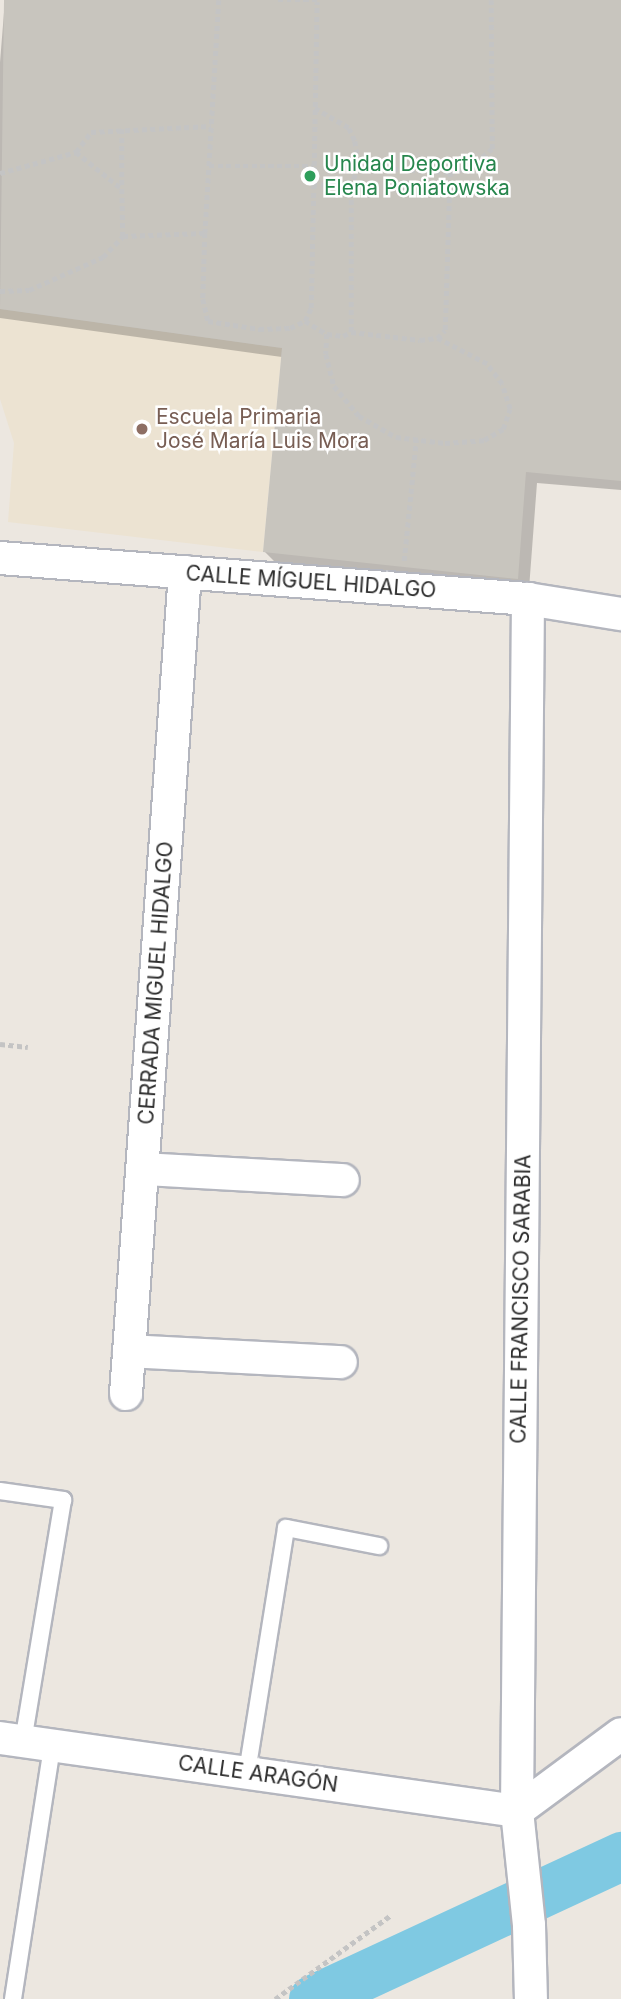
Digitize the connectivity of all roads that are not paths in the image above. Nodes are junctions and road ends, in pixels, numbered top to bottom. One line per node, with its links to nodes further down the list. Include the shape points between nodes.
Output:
1 (0, 558): 2 (street, CALLE MÍGUEL HIDALGO)
2 (185, 572): 3 (street, CALLE MÍGUEL HIDALGO); 5 (street, CERRADA MIGUEL HIDALGO)
3 (528, 599): 4 (street, CALLE MÍGUEL HIDALGO); 15 (street, CALLE FRANCISCO SARABIA)
4 (621, 614)
5 (144, 1169): 6 (street); 7 (street, CERRADA MIGUEL HIDALGO)
6 (343, 1180)
7 (130, 1351): 8 (street); 9 (street, CERRADA MIGUEL HIDALGO)
8 (341, 1362)
9 (126, 1394)
10 (0, 1491): 13 (lane, via 63,1500)
11 (379, 1546): 14 (lane, via 286,1528)
12 (621, 1734): 15 (street)
13 (25, 1742): 14 (street, CALLE ARAGÓN); 16 (lane)
14 (247, 1772): 15 (street, CALLE ARAGÓN)
15 (519, 1825): 17 (street, CALLE FRANCISCO SARABIA)
16 (13, 1999)
17 (531, 1999)

